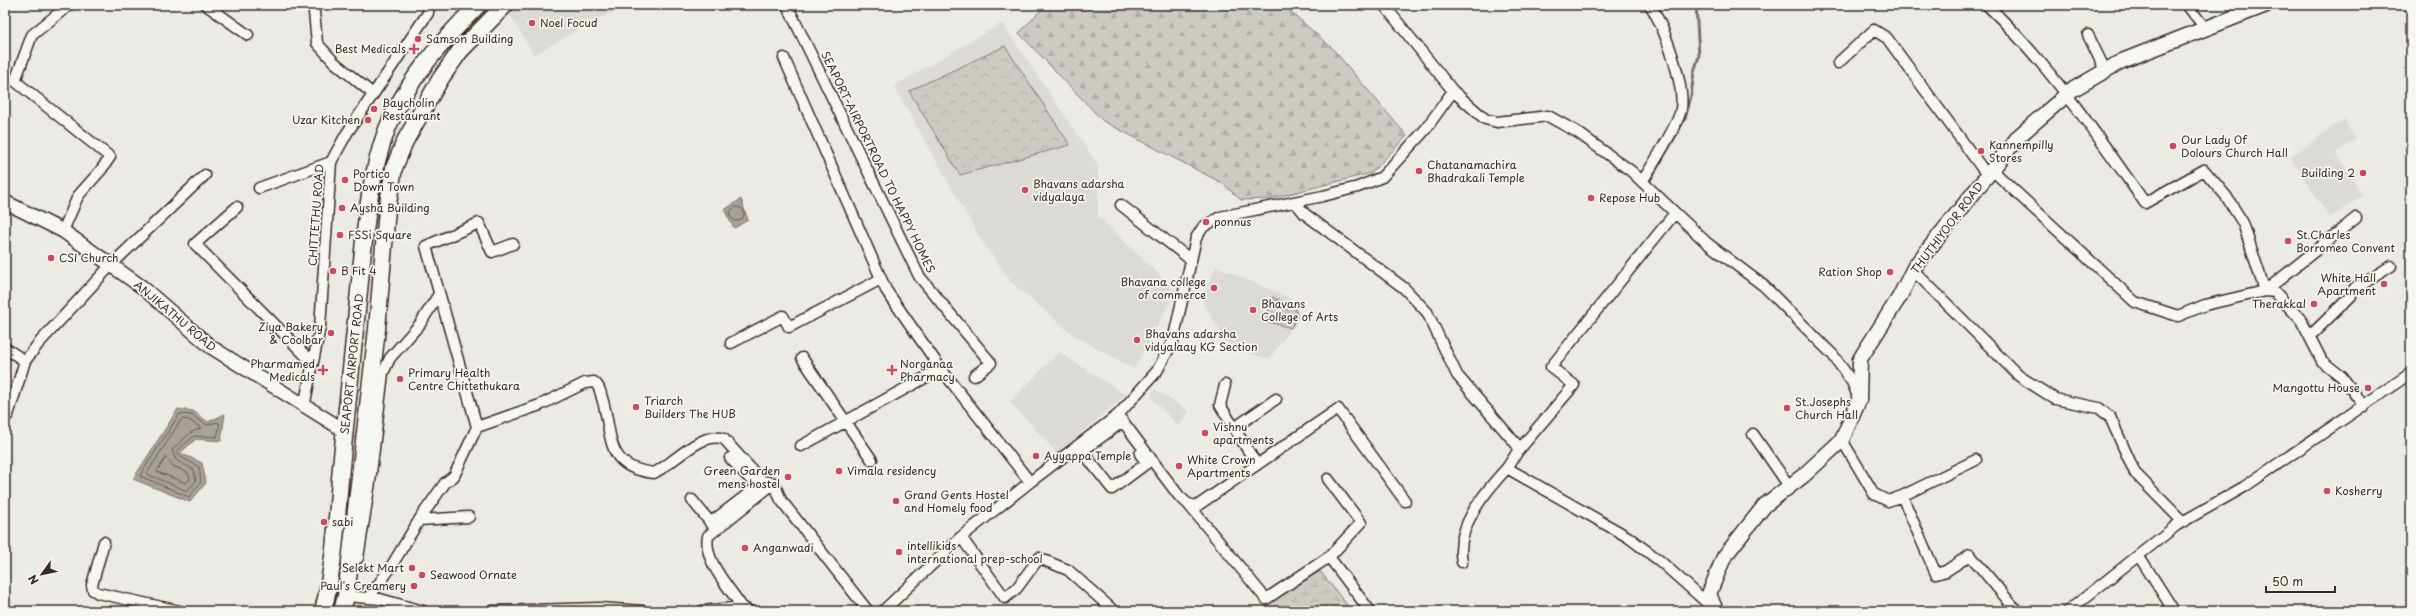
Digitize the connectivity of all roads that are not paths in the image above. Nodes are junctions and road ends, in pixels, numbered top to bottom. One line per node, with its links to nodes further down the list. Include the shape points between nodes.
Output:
1 (69, 5): 33 (street, via 32,35 16,81 110,156 78,196)
2 (206, 5): 14 (street)
3 (429, 5): 20 (street, CHITTETHU ROAD, via 428,13)
4 (478, 5): 61 (main road, SEAPORT AIRPORT ROAD, via 445,38 424,67 388,127 377,159 365,236)
5 (505, 5): 88 (main road, via 460,51 441,78 405,141 394,168 387,209)
6 (787, 5): 50 (street, SEAPORT-AIRPORTROAD TO HAPPY HOMES, via 919,276 991,362)
7 (1384, 5): 19 (street)
8 (1650, 5): 25 (street, via 1659,18 1681,88 1681,110)
9 (1987, 5): 21 (street, via 2028,46)
10 (2187, 5): 13 (street)
11 (2266, 5): 13 (main road, THUTHIYOOR ROAD)
12 (314, 12): 20 (street, via 317,43 334,62)
13 (2205, 28): 18 (main road, THUTHIYOOR ROAD)
14 (248, 35)
15 (2088, 35): 18 (street)
16 (784, 58): 39 (street)
17 (1838, 63): 23 (street, via 1874,30 1887,38)
18 (2105, 70): 21 (main road, THUTHIYOOR ROAD)
19 (1453, 91): 25 (street, via 1485,119 1497,122 1548,116 1577,132); 28 (street, via 1425,130 1382,177 1358,188)
20 (373, 94): 22 (street, CHITTETHU ROAD)
21 (2067, 94): 23 (main road, THUTHIYOOR ROAD, via 2018,136); 40 (street, via 2145,203 2204,170 2226,196 2243,223)
22 (330, 162): 26 (street); 47 (street, CHITTETHU ROAD, via 320,319)
23 (1989, 172): 38 (main road, THUTHIYOOR ROAD); 40 (street, via 2136,302 2178,316 2205,305)
24 (205, 175): 36 (street)
25 (1642, 182): 31 (street)
26 (260, 188)
27 (5, 202): 33 (street, ANJIKATHU ROAD)
28 (1295, 202): 35 (street, via 1220,217 1203,227 1196,238); 65 (street, via 1305,214 1404,288 1427,312 1457,375 1511,437)
29 (1121, 205): 35 (street)
30 (237, 207): 47 (street, via 195,244 308,358)
31 (1675, 213): 53 (street, via 1707,243 1764,286 1833,355 1852,382); 65 (street, via 1551,368 1574,386)
32 (2356, 218): 40 (street)
33 (63, 231): 36 (street, ANJIKATHU ROAD)
34 (513, 244): 41 (street, via 492,252 479,223 426,245)
35 (1191, 260): 57 (street, via 1173,341 1157,371)
36 (111, 265): 46 (street); 55 (street, ANJIKATHU ROAD, via 142,287 211,347)
37 (2391, 266): 42 (street, via 2353,290 2351,296)
38 (1913, 270): 53 (main road, THUTHIYOOR ROAD, via 1900,296 1860,359); 81 (street, via 2019,376 2055,399 2099,408 2110,417 2135,473)
39 (882, 279): 43 (street, via 789,327 783,316); 48 (street, via 886,290)
40 (2265, 291): 42 (street, via 2274,292 2301,320)
41 (439, 294): 59 (street); 88 (street, via 420,324 390,358 382,373 370,482)
42 (2310, 336): 54 (street, via 2322,361 2342,377)
43 (731, 344)
44 (5, 348): 46 (street)
45 (802, 358): 58 (street)
46 (25, 361): 56 (street)
47 (312, 367): 55 (street, CHITTETHU ROAD)
48 (941, 369): 58 (street); 72 (street)
49 (2411, 373): 54 (street)
50 (974, 376)
51 (1225, 385): 60 (street, via 1220,405)
52 (1276, 399): 60 (street)
53 (1860, 400): 63 (main road, THUTHIYOOR ROAD)
54 (2364, 406): 81 (street, via 2244,487)
55 (304, 407): 61 (street, ANJIKATHU ROAD)
56 (8, 415)
57 (1116, 420): 57 (street, via 1147,463 1112,489 1082,451); 72 (street); 78 (street)
58 (847, 421): 64 (street); 67 (street)
59 (477, 427): 73 (street, via 540,405 585,383 594,382 599,386 610,441 620,462 654,473 684,451 717,436 724,439 762,481); 80 (street, via 454,476 445,483)
60 (1234, 428): 69 (street)
61 (345, 431): 94 (main road, SEAPORT AIRPORT ROAD, via 334,544)
62 (1753, 434): 74 (street)
63 (1842, 440): 74 (main road, THUTHIYOOR ROAD); 75 (street, via 1874,494 1888,501)
64 (801, 446)
65 (1518, 451): 70 (street)
66 (730, 458): 82 (street, via 756,484 756,488)
67 (872, 460)
68 (1976, 460): 75 (street)
69 (1257, 465): 77 (street, via 1338,409); 78 (street, via 1197,506)
70 (1506, 468): 87 (street, via 1482,494 1473,511 1460,552); 90 (street, via 1628,538)
71 (1328, 479): 86 (street, via 1361,523)
72 (1030, 482): 83 (street)
73 (774, 483): 82 (street); 100 (street, via 781,500)
74 (1789, 486): 90 (main road, THUTHIYOOR ROAD, via 1765,505 1724,557 1709,594)
75 (1902, 496): 103 (street, via 1936,574 1946,571 1970,555)
76 (692, 500): 82 (street)
77 (1405, 501)
78 (1188, 504): 86 (street, via 1266,599)
79 (469, 517): 80 (street)
80 (419, 520): 89 (street, via 389,570)
81 (2183, 522): 85 (street)
82 (713, 526): 91 (street, via 706,545 712,562)
83 (961, 537): 92 (street); 101 (street, via 1005,598 1017,588 1039,558 1068,570)
84 (104, 542): 93 (street, via 92,585 93,590)
85 (2139, 556): 104 (street); 105 (street)
86 (1329, 557): 102 (street)
87 (1462, 562)
88 (349, 596): 89 (street); 95 (main road)
89 (369, 597): 96 (street)
90 (1715, 607)
91 (745, 609): 99 (street)
92 (888, 609)
93 (180, 611)
94 (323, 611)
95 (342, 611)
96 (423, 611)
97 (492, 611): 98 (street, via 600,608)
98 (643, 611)
99 (702, 611)
100 (868, 611)
101 (1114, 611)
102 (1370, 611)
103 (2017, 611)
104 (2068, 611)
105 (2174, 611)

